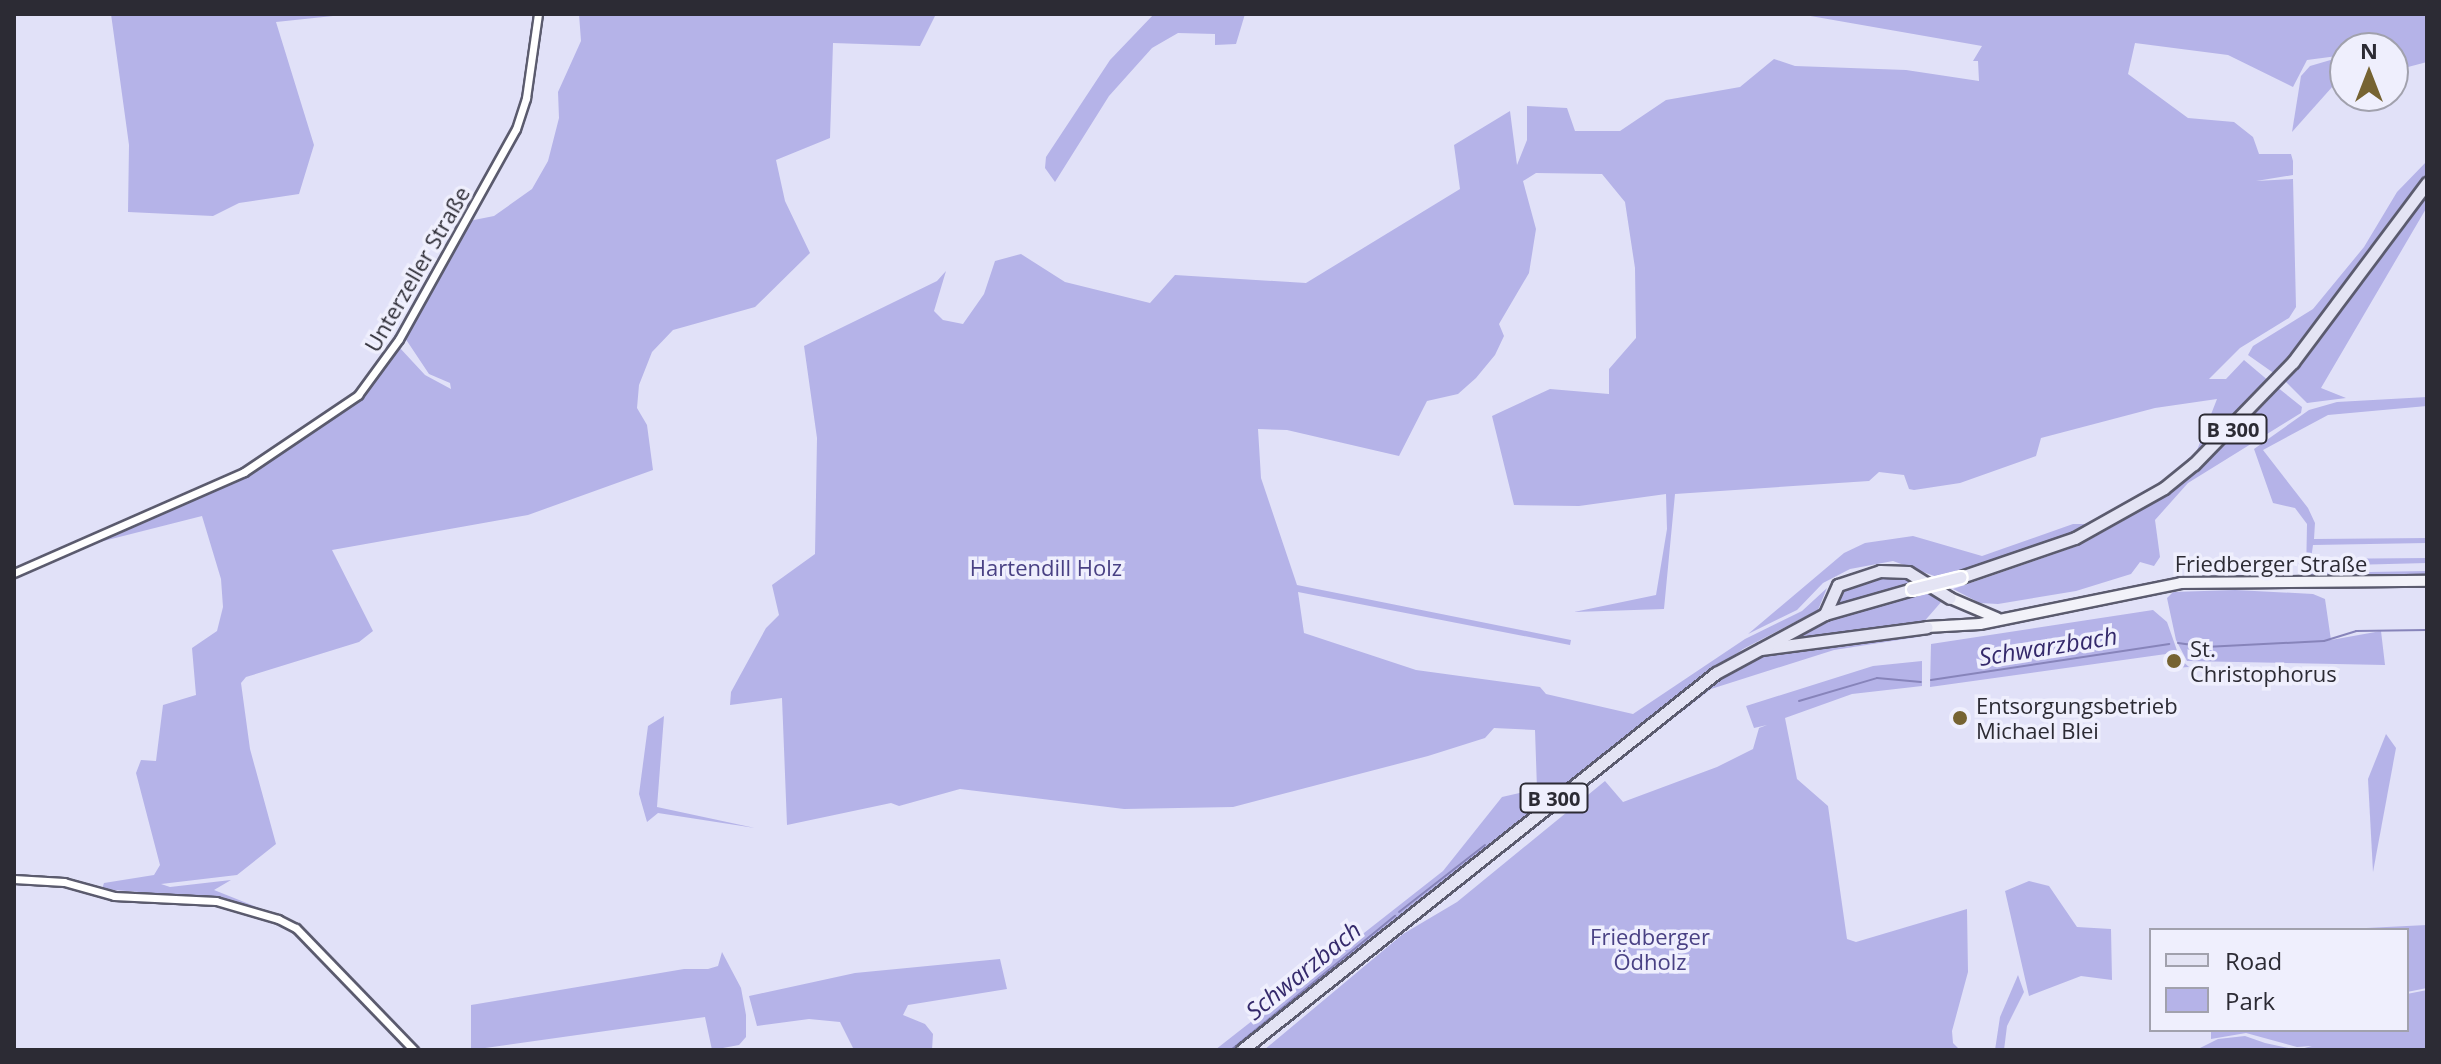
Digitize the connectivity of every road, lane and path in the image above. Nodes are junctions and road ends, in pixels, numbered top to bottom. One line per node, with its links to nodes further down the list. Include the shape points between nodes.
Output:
1 (538, 14): 3 (street, Unterzeller Straße, via 516,129 399,339 358,395 244,472)
2 (2427, 183): 6 (main road, B 300, bridge, via 2293,362 2194,464 2152,495 2075,538 1961,577)
3 (14, 573)
4 (2427, 581): 7 (street, Friedberger Straße, via 2181,583)
5 (1950, 598): 6 (main road, via 1908,572 1880,571 1838,585); 7 (street, via 1978,613)
6 (1825, 614): 9 (main road, B 300)
7 (2007, 619): 8 (street, Friedberger Straße)
8 (1927, 627): 9 (main road)
9 (1745, 654): 12 (main road, B 300, via 1519,825)
10 (14, 879): 11 (street, via 114,896 216,901 278,919 296,928)
11 (414, 1050)
12 (1242, 1050)

